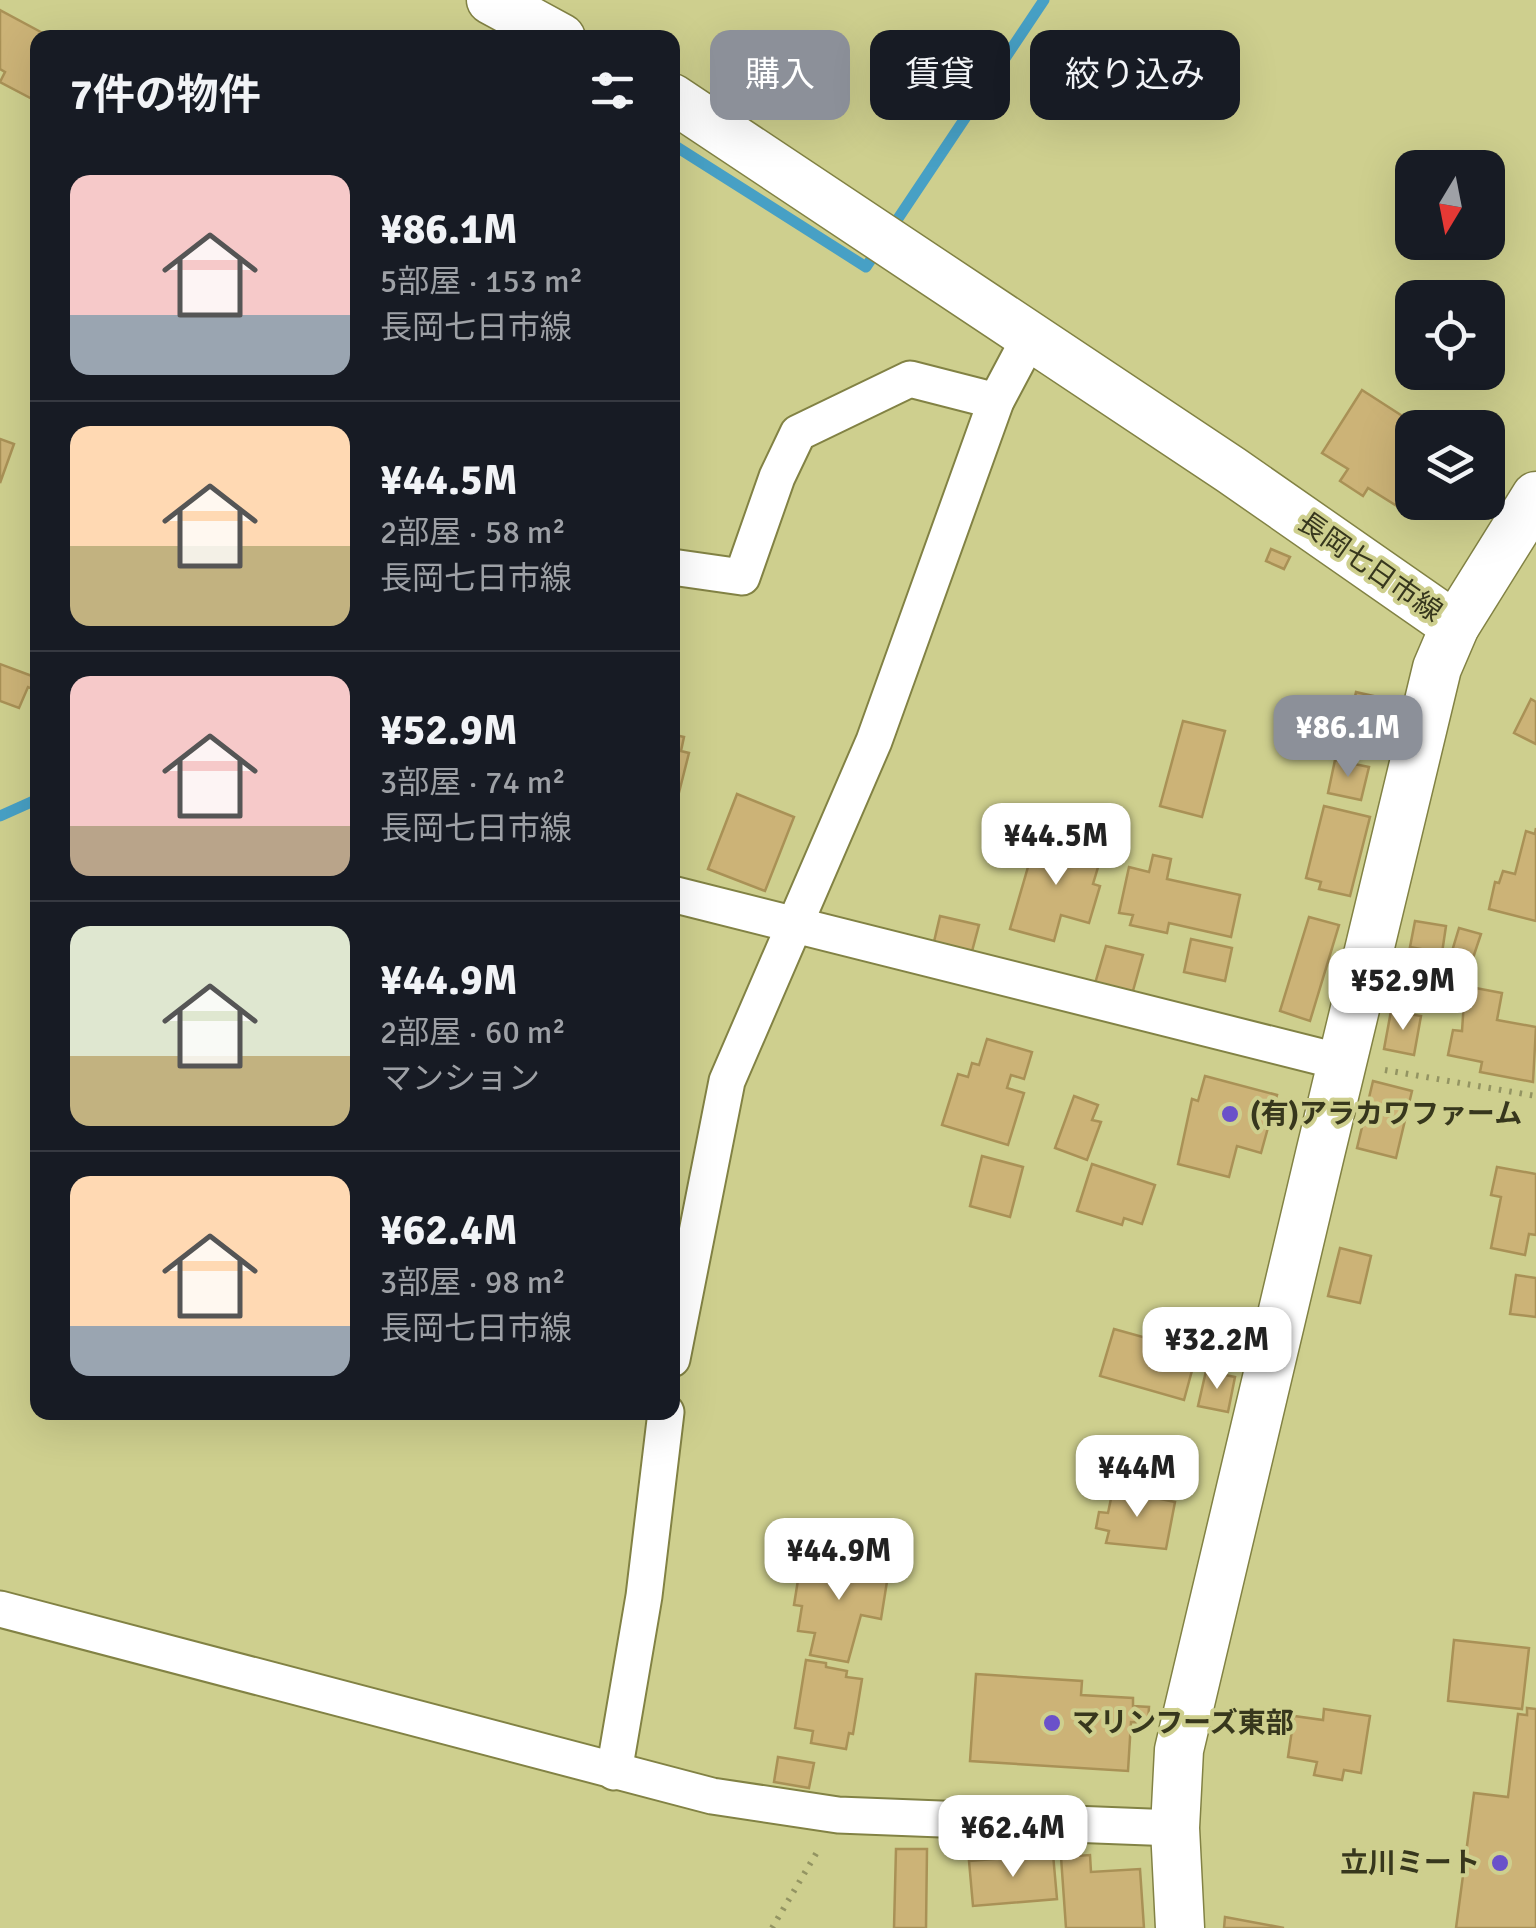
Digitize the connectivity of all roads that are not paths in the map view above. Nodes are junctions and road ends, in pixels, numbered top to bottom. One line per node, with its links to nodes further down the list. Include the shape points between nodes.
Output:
1 (491, 0): 2 (main road)
2 (546, 30)
3 (680, 103): 4 (main road, 長岡七日市線)
4 (1030, 337): 5 (street); 8 (main road, 長岡七日市線)
5 (996, 401): 7 (street, via 910,379 798,433 742,577); 10 (street, via 874,742)
6 (1536, 496): 8 (main road)
7 (680, 568)
8 (1455, 626): 11 (main road, 長岡七日市線, via 1437,668)
9 (680, 896): 10 (street)
10 (793, 926): 11 (street); 12 (street, via 727,1081)
11 (1344, 1063): 16 (main road, 長岡七日市線, via 1179,1750)
12 (680, 1319)
13 (665, 1420): 15 (street)
14 (0, 1610): 15 (street)
15 (614, 1772): 16 (street, via 712,1796 838,1815)
16 (1176, 1828): 17 (main road, 長岡七日市線)
17 (1180, 1928)

